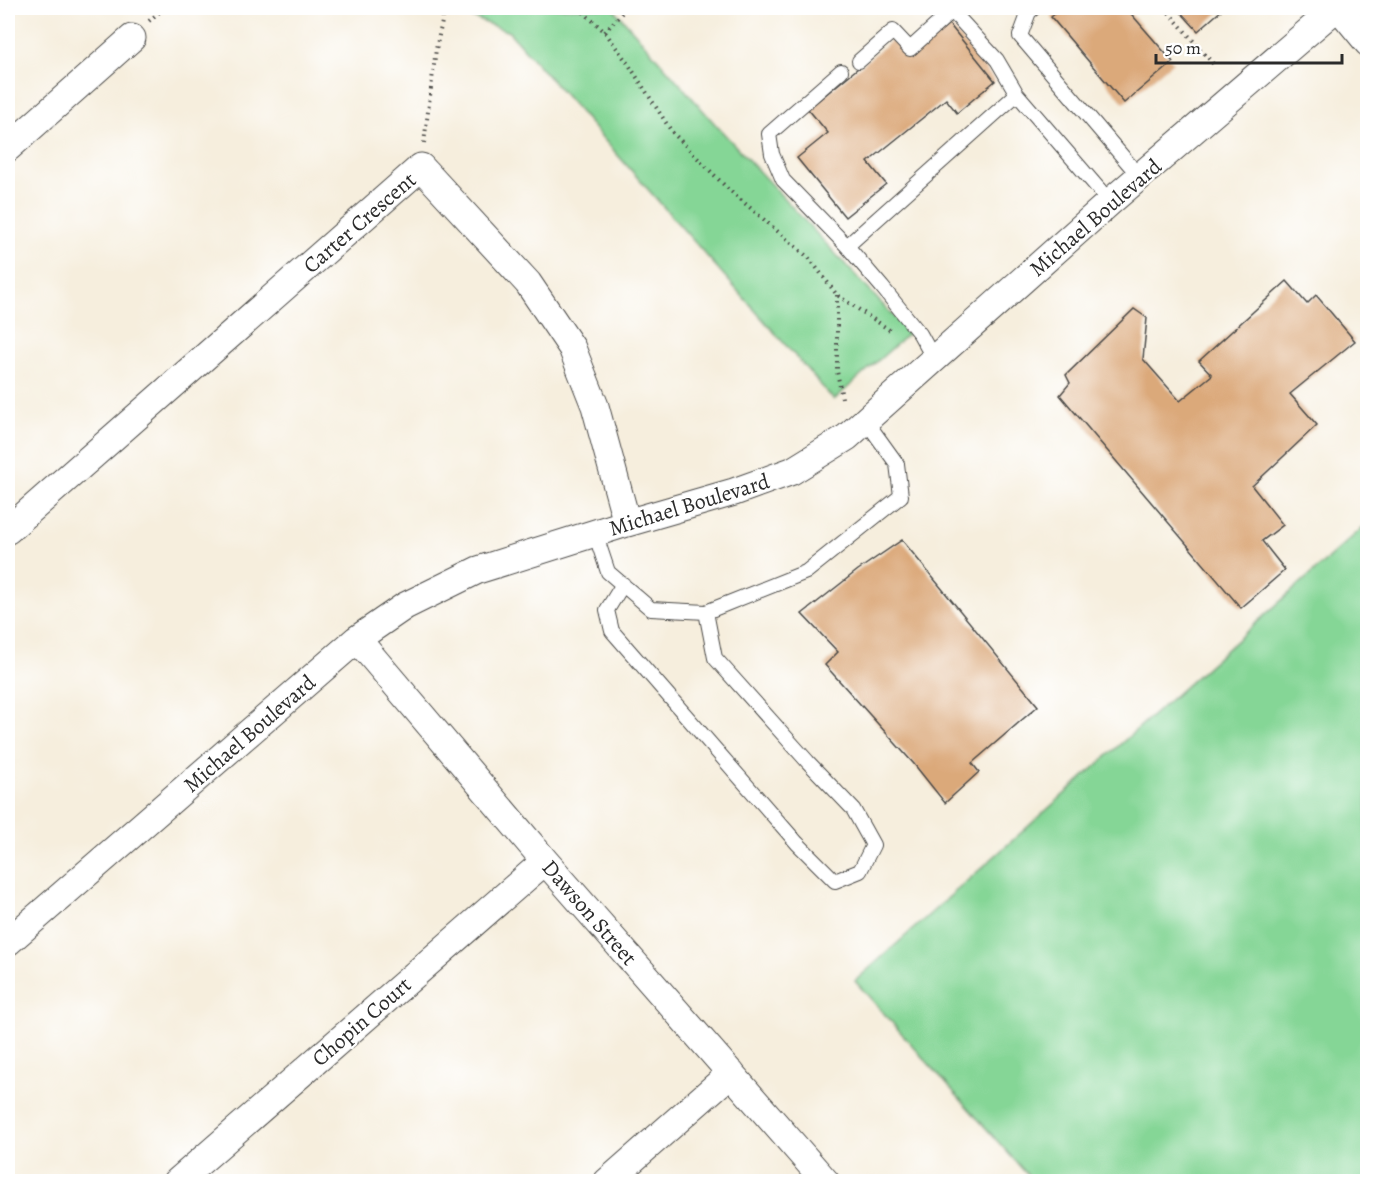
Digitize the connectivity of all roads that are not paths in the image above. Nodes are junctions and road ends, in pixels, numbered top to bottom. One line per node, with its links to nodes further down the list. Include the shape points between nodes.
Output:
1 (1034, 8): 9 (lane, via 1020,36)
2 (1337, 8): 4 (street); 9 (street, Michael Boulevard)
3 (132, 38): 8 (street)
4 (1368, 42)
5 (859, 61): 7 (lane, via 893,31 910,50 952,11 998,60)
6 (841, 71): 11 (lane, via 769,134 783,180)
7 (1017, 94): 10 (lane); 11 (lane)
8 (8, 148)
9 (1140, 177): 10 (street, Michael Boulevard)
10 (1110, 202): 12 (street, Michael Boulevard)
11 (847, 246): 12 (lane, via 920,334)
12 (935, 361): 13 (street, Michael Boulevard)
13 (866, 421): 14 (street, Michael Boulevard, via 792,471); 18 (lane, via 897,464 901,496 806,572)
14 (627, 523): 15 (street, Carter Crescent, via 595,406 572,348 528,283 421,167); 16 (street, Michael Boulevard)
15 (8, 530)
16 (595, 533): 17 (lane, via 608,572); 19 (street, Michael Boulevard, via 478,570 405,606)
17 (622, 584): 18 (lane, via 651,609); 18 (lane, via 607,610 612,631 797,843 835,881 860,871 873,844 853,809 715,658)
18 (706, 612)
19 (357, 639): 20 (street, Dawson Street); 21 (street, Michael Boulevard)
20 (545, 861): 22 (street, Dawson Street); 23 (street, Chopin Court)
21 (8, 942)
22 (731, 1073): 24 (street); 25 (street, Dawson Street)
23 (177, 1182)
24 (607, 1182)
25 (826, 1182)

